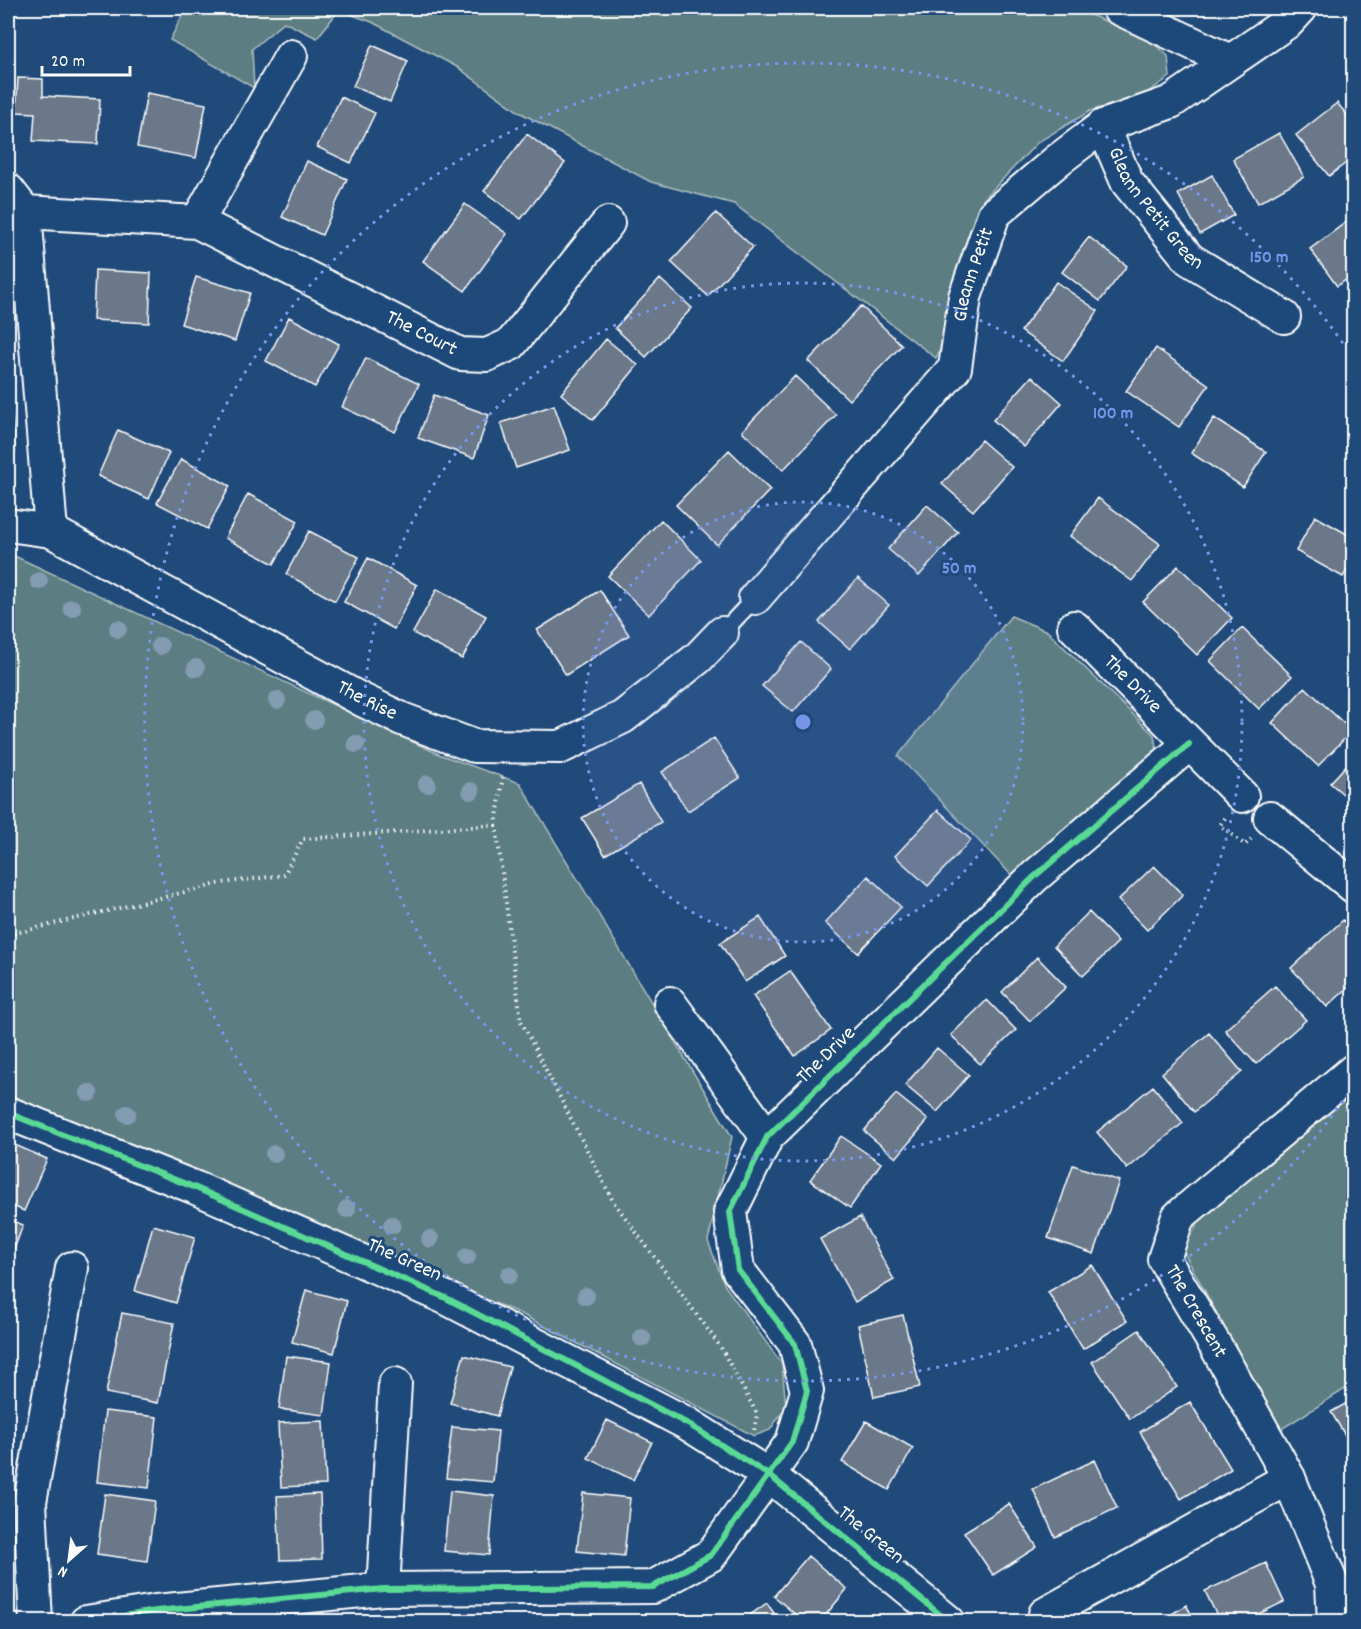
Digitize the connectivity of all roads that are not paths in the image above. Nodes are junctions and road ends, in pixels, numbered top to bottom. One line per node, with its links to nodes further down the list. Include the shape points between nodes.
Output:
1 (1118, 8): 4 (street)
2 (1301, 8): 4 (street, Gleann Petit, via 1289,21)
3 (291, 56): 7 (street)
4 (1230, 61): 5 (street, Gleann Petit, via 1172,102)
5 (1102, 126): 9 (street, Gleann Petit Green, via 1127,182 1189,259); 12 (street, Gleann Petit, via 994,214 965,297 955,368)
6 (16, 201): 7 (street, The Court); 11 (street, The Court)
7 (197, 222): 8 (street, The Court, via 460,354 487,355 510,344)
8 (608, 223)
9 (1284, 317)
10 (8, 525): 11 (street, The Rise)
11 (51, 531): 14 (street, The Rise, via 402,719 474,746 561,747 623,717 698,658)
12 (755, 598): 14 (lane)
13 (1074, 627): 15 (street, The Drive)
14 (722, 633)
15 (1189, 744): 16 (street, The Drive); 22 (street, The Drive, via 1034,877)
16 (1242, 796)
17 (1270, 818): 18 (street)
18 (1353, 887)
19 (670, 1002): 22 (street)
20 (1353, 1070): 26 (street, The Crescent, via 1178,1217 1164,1259)
21 (8, 1113): 25 (street, The Green, via 196,1188 446,1298 688,1424)
22 (766, 1137): 25 (street, The Drive, via 730,1212 738,1270 795,1344 807,1390 792,1442)
23 (72, 1268): 29 (street, via 30,1502)
24 (395, 1384): 27 (street)
25 (759, 1470): 27 (street, via 711,1555 653,1587); 31 (street, The Green)
26 (1289, 1478): 28 (street); 32 (street, The Crescent, via 1332,1584)
27 (382, 1589): 30 (street, via 156,1611)
28 (1045, 1614)
29 (36, 1622)
30 (86, 1622)
31 (949, 1622)
32 (1334, 1622)

